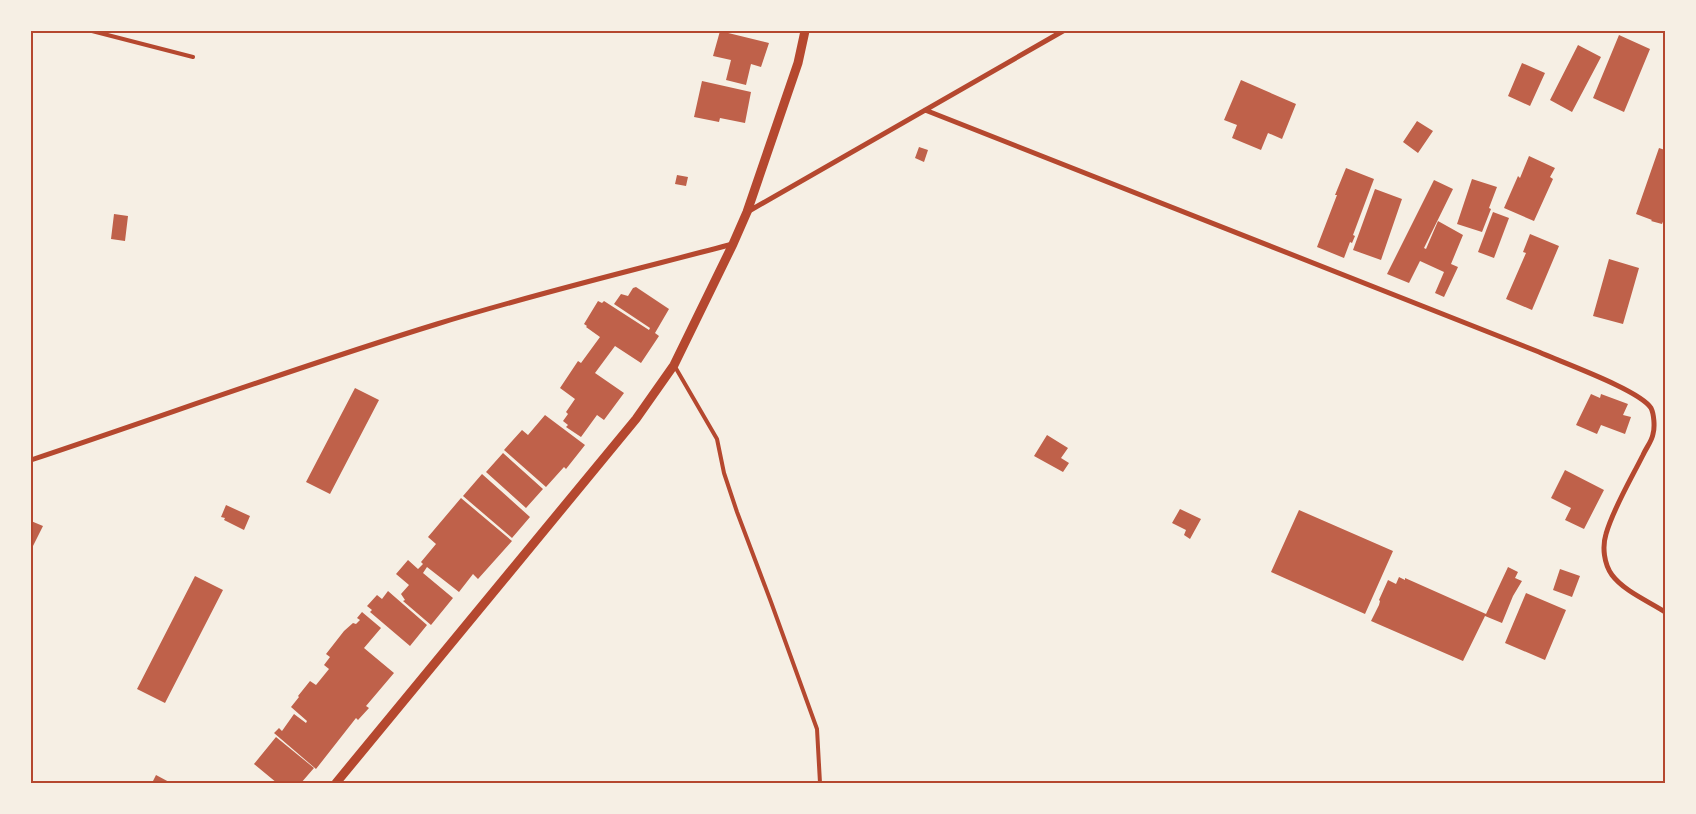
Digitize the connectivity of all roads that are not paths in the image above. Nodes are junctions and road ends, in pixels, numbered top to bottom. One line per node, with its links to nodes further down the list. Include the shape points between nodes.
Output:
1 (92, 31): 4 (lane)
2 (805, 31): 6 (street, via 798,63)
3 (1063, 31): 5 (street)
4 (193, 56)
5 (925, 110): 6 (street); 10 (street, via 1530,348 1641,398 1651,409 1654,434 1622,498 1606,535 1604,549 1606,565 1612,575)
6 (747, 212): 7 (street)
7 (733, 244): 8 (street); 9 (street, via 437,324)
8 (674, 365): 11 (street, via 636,419); 12 (lane, via 717,439 729,489 817,729)
9 (31, 460)
10 (1665, 612)
11 (336, 783)
12 (820, 783)

